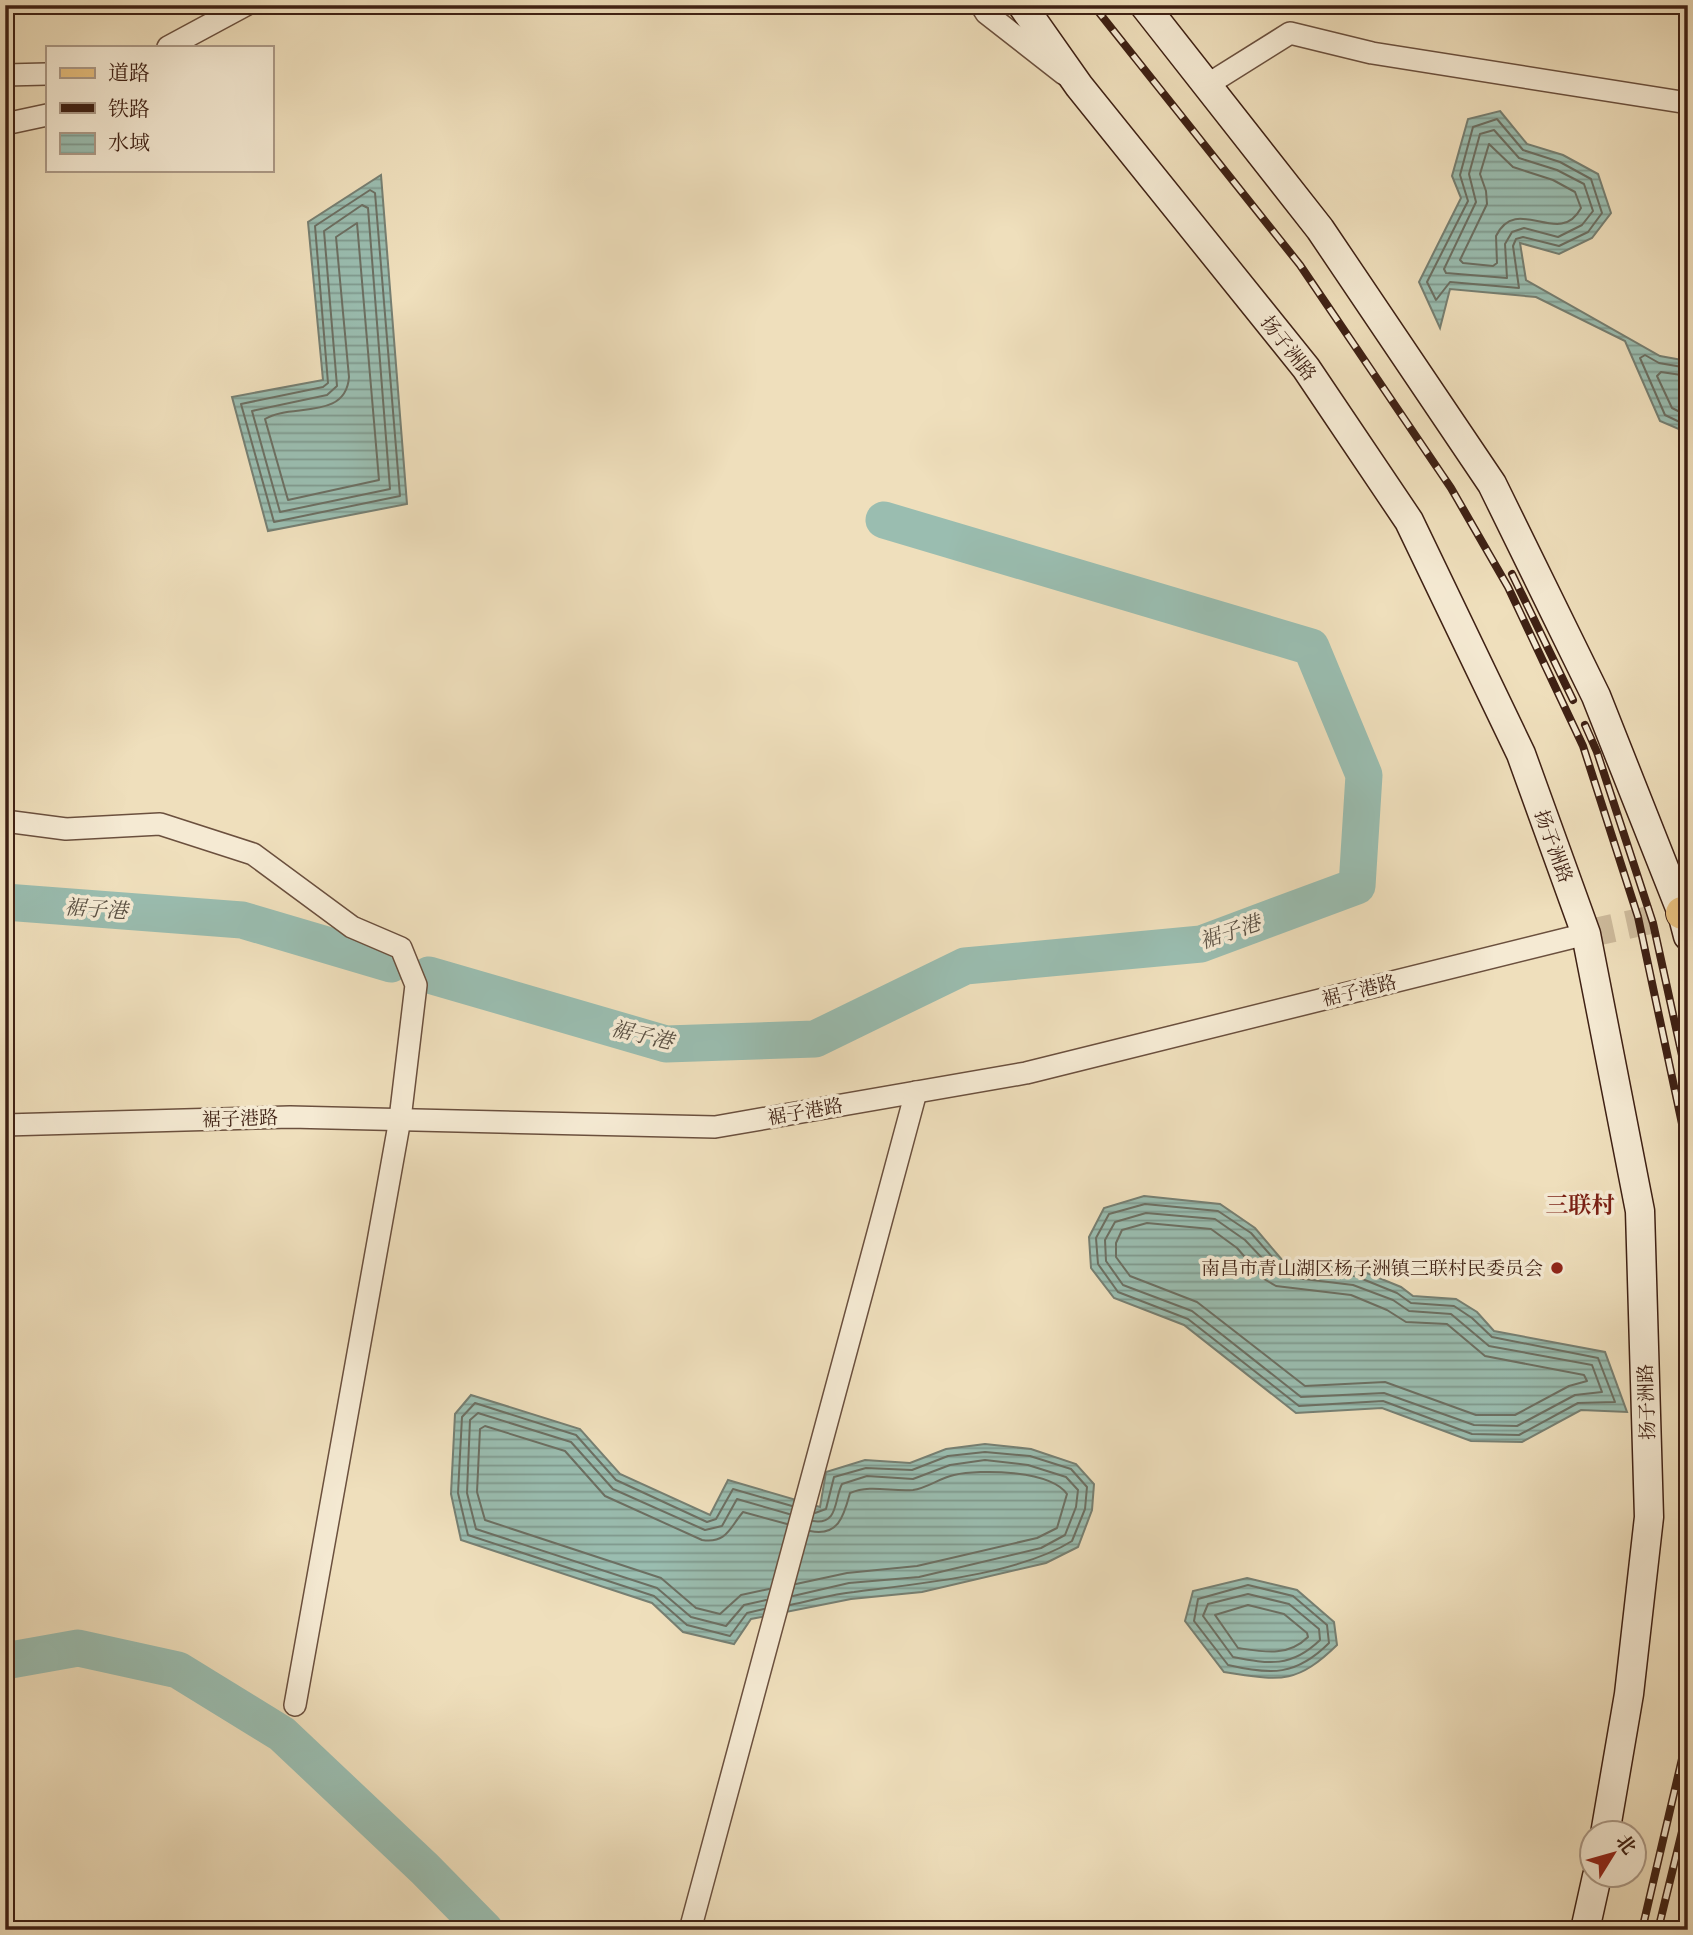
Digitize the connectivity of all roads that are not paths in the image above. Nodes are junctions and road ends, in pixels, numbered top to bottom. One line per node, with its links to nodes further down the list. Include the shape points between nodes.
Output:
1 (246, 5): 5 (street)
2 (981, 5): 9 (street)
3 (1022, 5): 9 (main road, 扬子洲路)
4 (1147, 7): 8 (main road)
5 (167, 46)
6 (46, 74): 7 (street)
7 (5, 75)
8 (1207, 85): 10 (street, via 1290,33 1372,53); 14 (main road, via 1320,229 1492,484 1596,695)
9 (1079, 86): 15 (main road, 扬子洲路, via 1306,368 1409,521 1521,754)
10 (1688, 103)
11 (46, 115): 12 (street)
12 (5, 124)
13 (5, 821): 17 (street, via 66,829 160,824 253,854 352,927 401,948 416,985)
14 (1686, 920)
15 (1586, 934): 16 (street, 裾子港路, via 1026,1073); 20 (main road, 扬子洲路, via 1640,1211 1649,1517 1629,1694)
16 (916, 1092): 17 (street, 裾子港路, via 715,1126); 22 (street)
17 (400, 1119): 18 (street, 裾子港路, via 289,1117); 19 (street)
18 (5, 1125)
19 (295, 1706)
20 (1607, 1820)
21 (1594, 1890): 23 (main road)
22 (690, 1930)
23 (1585, 1930)

